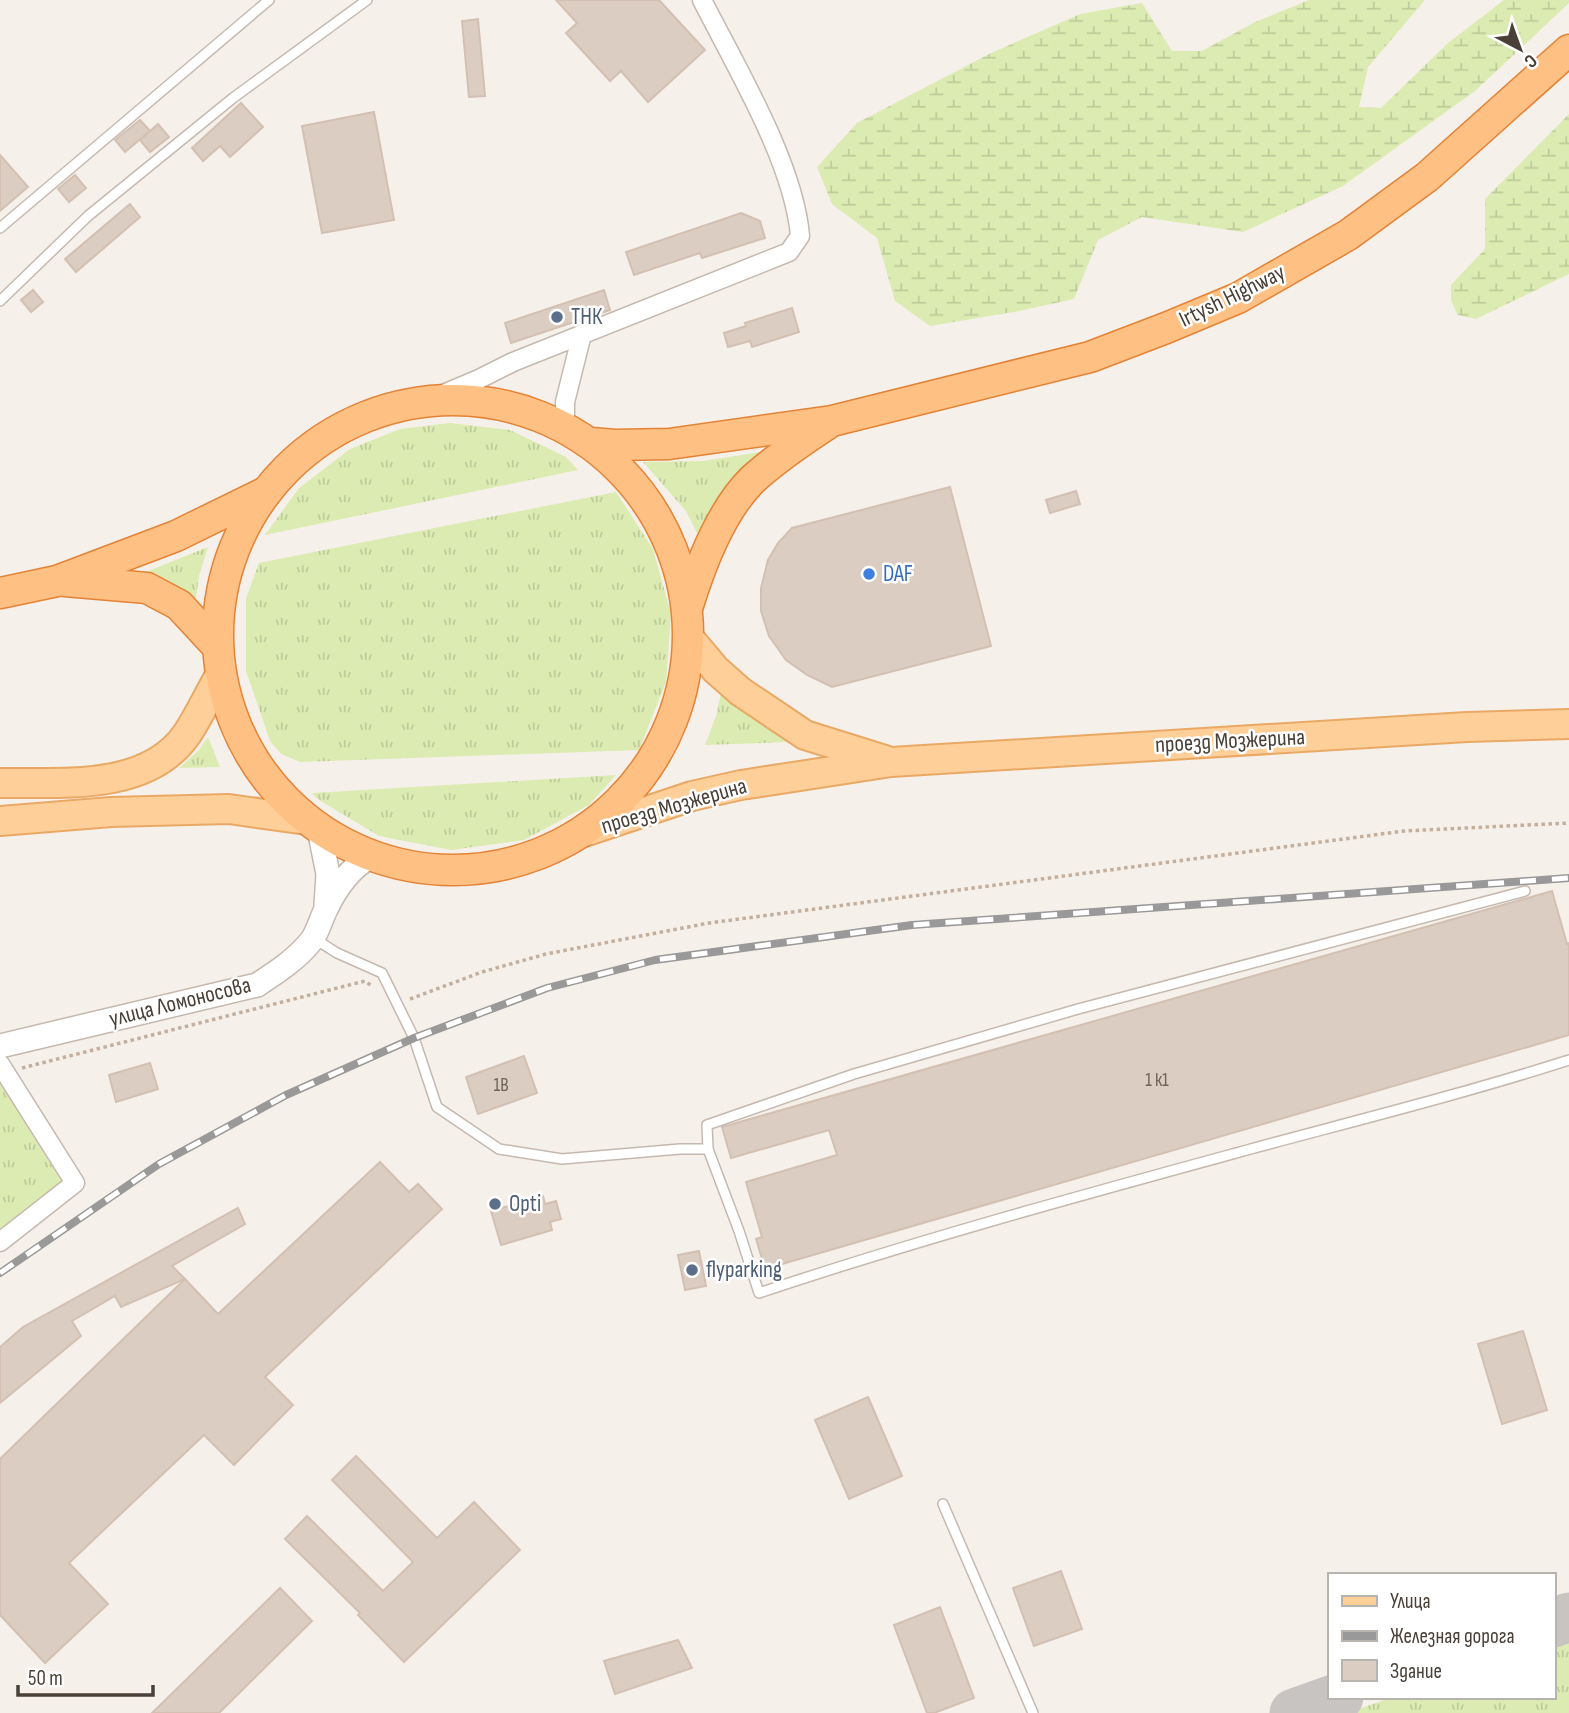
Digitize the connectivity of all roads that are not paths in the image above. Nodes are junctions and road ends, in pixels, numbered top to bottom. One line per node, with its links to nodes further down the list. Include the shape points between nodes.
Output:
1 (269, 0): 5 (lane)
2 (367, 0): 6 (lane, via 233,98 88,216)
3 (702, 0): 7 (street, via 774,143 800,236 789,252)
4 (1569, 50): 9 (highway, Irtysh Highway, via 1427,177 1348,234 1238,298 1090,357)
5 (0, 228)
6 (0, 301)
7 (582, 334): 8 (street); 10 (street, via 565,402)
8 (427, 401): 10 (highway, via 486,402 521,409); 12 (highway, via 366,416 311,448)
9 (832, 421): 11 (highway, via 669,444); 15 (highway, via 750,482 723,519)
10 (565, 427): 11 (highway)
11 (591, 443): 15 (highway, via 627,476 657,515 677,559)
12 (266, 492): 13 (highway, via 176,536); 17 (highway, via 232,556)
13 (57, 580): 14 (highway); 17 (highway, via 147,587 178,605)
14 (0, 593)
15 (687, 607): 16 (highway)
16 (689, 638): 20 (main road, проезд Мозжерина, via 741,692 805,735); 24 (highway, via 681,695 659,748 626,796)
17 (216, 646): 18 (highway)
18 (219, 677): 21 (main road, via 186,735 170,753 146,768 115,779); 23 (highway, via 247,749 273,787)
19 (1569, 724): 20 (main road, проезд Мозжерина)
20 (891, 762): 24 (main road, проезд Мозжерина, via 692,796)
21 (0, 783)
22 (0, 821): 23 (main road, via 229,809)
23 (313, 824): 25 (highway); 27 (street, via 328,874)
24 (581, 833): 25 (highway, via 532,857 479,869 425,869)
25 (372, 856): 27 (street, via 344,879)
26 (1525, 891): 32 (lane, via 1078,1009 854,1074 707,1125)
27 (326, 909): 28 (street, улица Ломоносова)
28 (313, 938): 29 (street, улица Ломоносова, via 287,965 257,985); 32 (lane, via 382,973 414,1038 437,1107 499,1149 562,1159)
29 (0, 1046)
30 (1569, 1060): 32 (lane, via 1155,1175 759,1293)
31 (3, 1068): 33 (street, via 75,1183)
32 (708, 1149)
33 (0, 1242)
34 (943, 1504): 35 (lane)
35 (1033, 1713)

